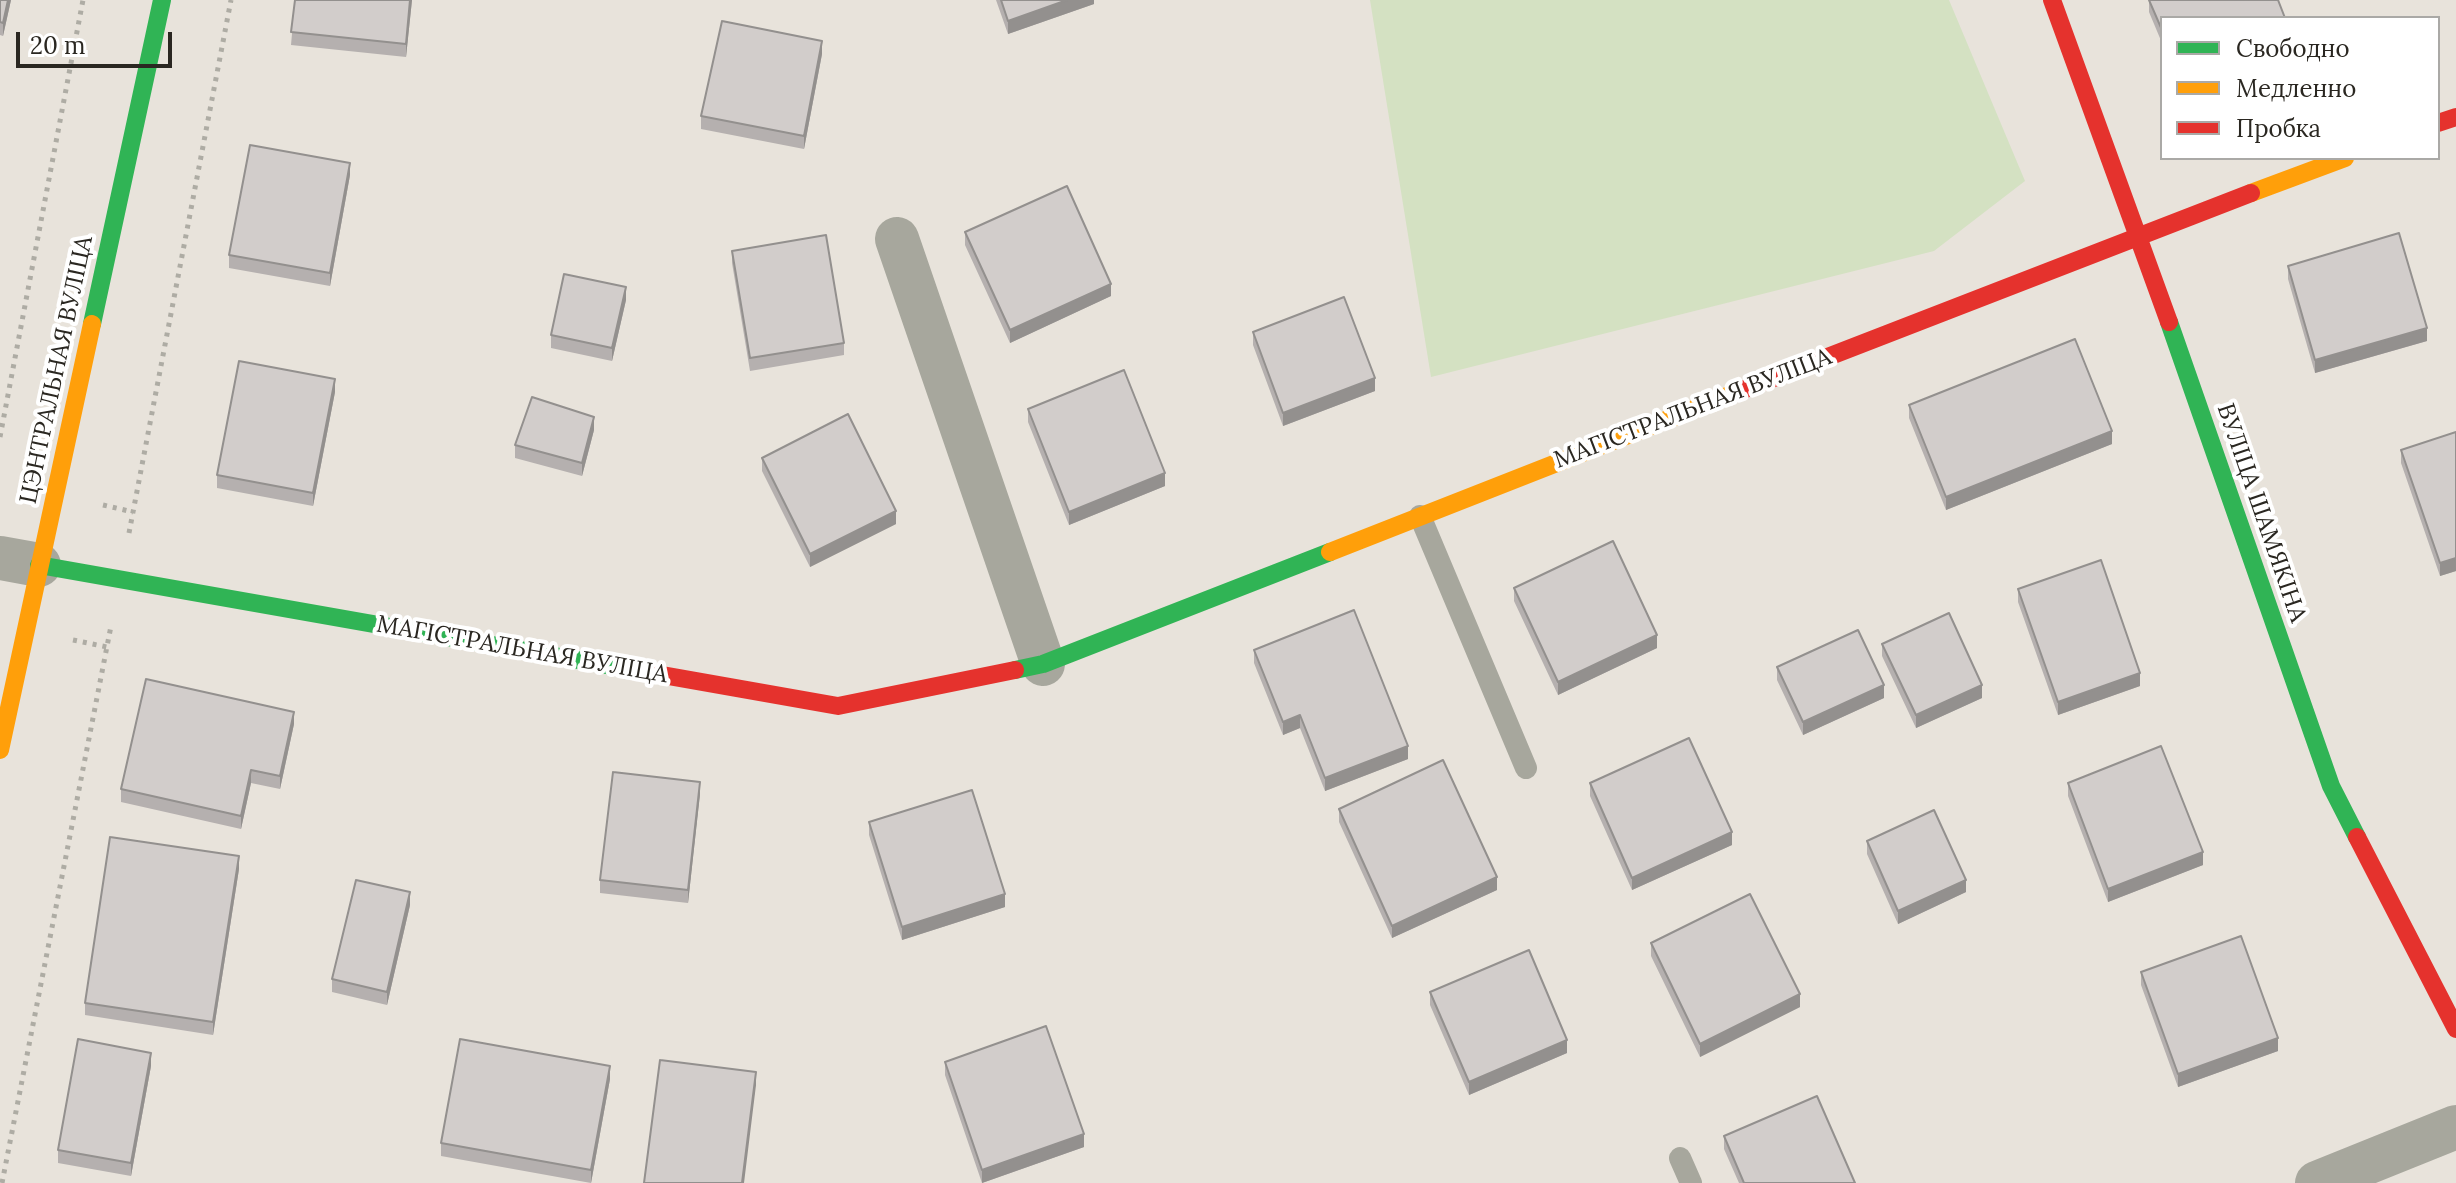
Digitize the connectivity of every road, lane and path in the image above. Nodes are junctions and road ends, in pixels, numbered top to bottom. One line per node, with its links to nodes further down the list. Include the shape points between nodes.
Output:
1 (83, 0): 7 (path)
2 (162, 0): 9 (street, ЦЭНТРАЛЬНАЯ ВУЛІЦА)
3 (2052, 0): 5 (street, ВУЛІЦА ШАМЯКІНА)
4 (2340, 160): 5 (street, МАГІСТРАЛЬНАЯ ВУЛІЦА)
5 (2139, 235): 8 (street, МАГІСТРАЛЬНАЯ ВУЛІЦА); 13 (street, ВУЛІЦА ШАМЯКІНА, via 2331,786)
6 (897, 239): 10 (street)
7 (0, 437)
8 (1420, 516): 10 (street, МАГІСТРАЛЬНАЯ ВУЛІЦА); 12 (lane)
9 (19, 561): 10 (street, МАГІСТРАЛЬНАЯ ВУЛІЦА, via 838,706); 11 (street, ЦЭНТРАЛЬНАЯ ВУЛІЦА)
10 (1043, 664)
11 (0, 750)
12 (1526, 768)
13 (2456, 1029)
14 (2456, 1127): 17 (street)
15 (1680, 1158): 16 (lane)
16 (1691, 1183)
17 (2317, 1183)

